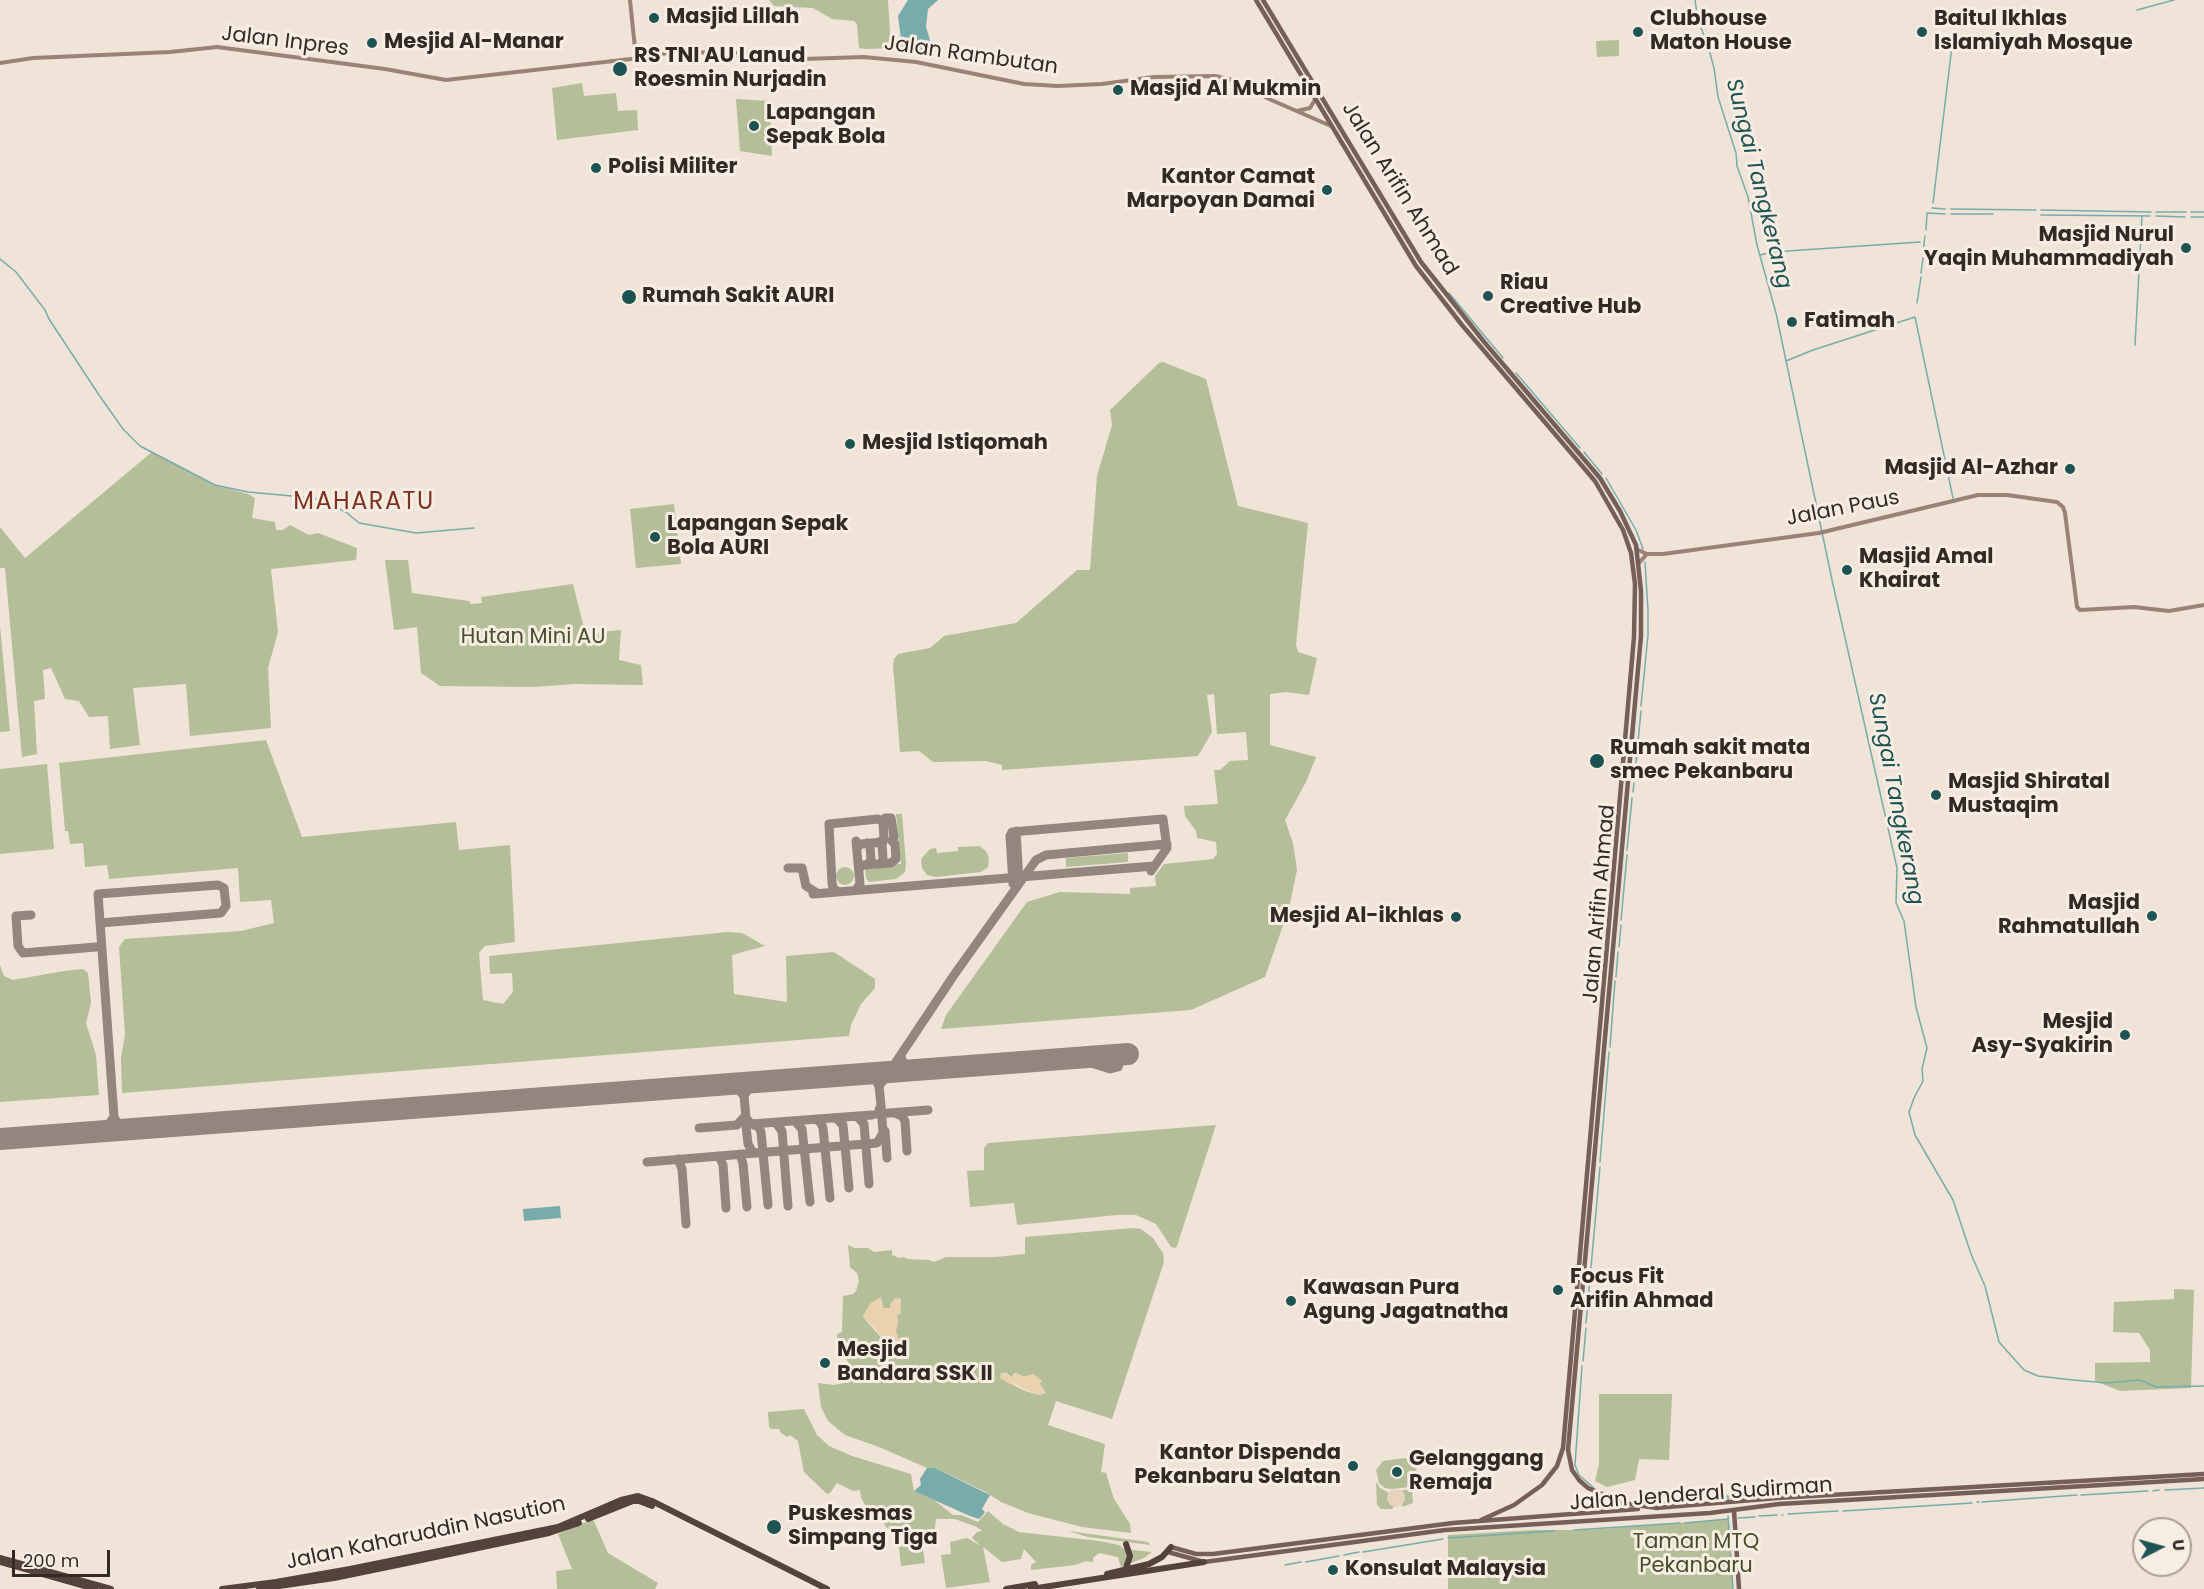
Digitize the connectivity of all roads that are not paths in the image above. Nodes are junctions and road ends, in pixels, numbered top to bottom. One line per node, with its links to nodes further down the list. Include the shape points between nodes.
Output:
1 (630, 0): 3 (main road)
2 (1259, 0): 5 (main road, Jalan Arifin Ahmad); 8 (main road, Jalan Arifin Ahmad)
3 (636, 58): 4 (main road, Jalan Inpres, via 446,80 217,47); 6 (main road, Jalan Rambutan, via 672,52 744,53 772,58 895,58 1024,84 1058,86 1215,76 1233,80)
4 (0, 63)
5 (1316, 98): 6 (main road, via 1310,108); 7 (main road, Jalan Arifin Ahmad)
6 (1296, 111): 7 (main road, Jalan Rambutan)
7 (1334, 128): 8 (main road, Jalan Arifin Ahmad)
8 (1384, 207): 9 (main road, Jalan Arifin Ahmad, via 1416,266)
9 (1521, 391): 10 (main road, Jalan Arifin Ahmad, via 1600,478); 14 (main road, Jalan Arifin Ahmad, via 1595,482 1623,530 1635,584)
10 (1636, 549): 11 (main road, Jalan Paus); 12 (main road, Jalan Arifin Ahmad)
11 (1647, 554): 12 (main road); 13 (main road, Jalan Paus, via 1819,533 1978,495 2007,495 2061,504 2082,611 2134,606 2169,611)
12 (1638, 564): 15 (main road, Jalan Arifin Ahmad, via 1642,608)
13 (2204, 605)
14 (1633, 652): 15 (main road); 16 (main road, Jalan Arifin Ahmad)
15 (1640, 653): 16 (main road, Jalan Arifin Ahmad)
16 (1618, 848): 17 (main road, Jalan Arifin Ahmad); 18 (main road, Jalan Arifin Ahmad)
17 (1599, 1018): 18 (main road); 19 (main road, Jalan Arifin Ahmad)
18 (1606, 1020): 19 (main road, Jalan Arifin Ahmad)
19 (1582, 1273): 24 (main road, Jalan Arifin Ahmad, via 1570,1464 1579,1480 1598,1493 1627,1504); 28 (main road, Jalan Arifin Ahmad, via 1559,1462 1535,1491)
20 (2204, 1474): 22 (main road, Jalan Jenderal Sudirman)
21 (2204, 1479): 23 (main road, Jalan Jenderal Sudirman)
22 (1926, 1490): 23 (main road); 24 (main road, Jalan Jenderal Sudirman)
23 (1926, 1496): 25 (main road, Jalan Jenderal Sudirman)
24 (1657, 1508): 26 (main road, Jalan Jenderal Sudirman)
25 (1734, 1510): 29 (main road, Jalan Jenderal Sudirman); 49 (main road)
26 (1568, 1514): 27 (main road, Jalan Jenderal Sudirman); 29 (main road)
27 (1557, 1515): 28 (main road, Jalan Jenderal Sudirman); 30 (main road)
28 (1481, 1521): 32 (main road, Jalan Jenderal Sudirman)
29 (1569, 1521): 30 (main road, Jalan Jenderal Sudirman)
30 (1557, 1522): 35 (main road, Jalan Jenderal Sudirman, via 1445,1530)
31 (508, 1540): 41 (highway, Jalan Kaharuddin Nasution, via 334,1578); 45 (highway, Jalan Kaharuddin Nasution, via 570,1527 639,1501); 46 (highway, Jalan Kaharuddin Nasution, via 558,1527 621,1500 640,1497)
32 (1306, 1541): 34 (main road, Jalan Jenderal Sudirman, via 1206,1554); 35 (main road)
33 (1126, 1544): 38 (highway, via 1130,1552)
34 (1170, 1549): 37 (main road, Jalan Jenderal Sudirman); 38 (highway, via 1149,1564)
35 (1307, 1549): 37 (main road, Jalan Jenderal Sudirman)
36 (0, 1560): 39 (highway)
37 (1204, 1562): 40 (highway)
38 (1125, 1571): 40 (highway)
39 (59, 1577): 42 (highway); 43 (highway)
40 (1090, 1579): 47 (highway); 48 (highway)
41 (263, 1587): 44 (highway, Jalan Kaharuddin Nasution)
42 (95, 1589)
43 (111, 1589)
44 (222, 1589)
45 (819, 1589)
46 (827, 1589)
47 (1006, 1589)
48 (1031, 1589)
49 (1739, 1589)

